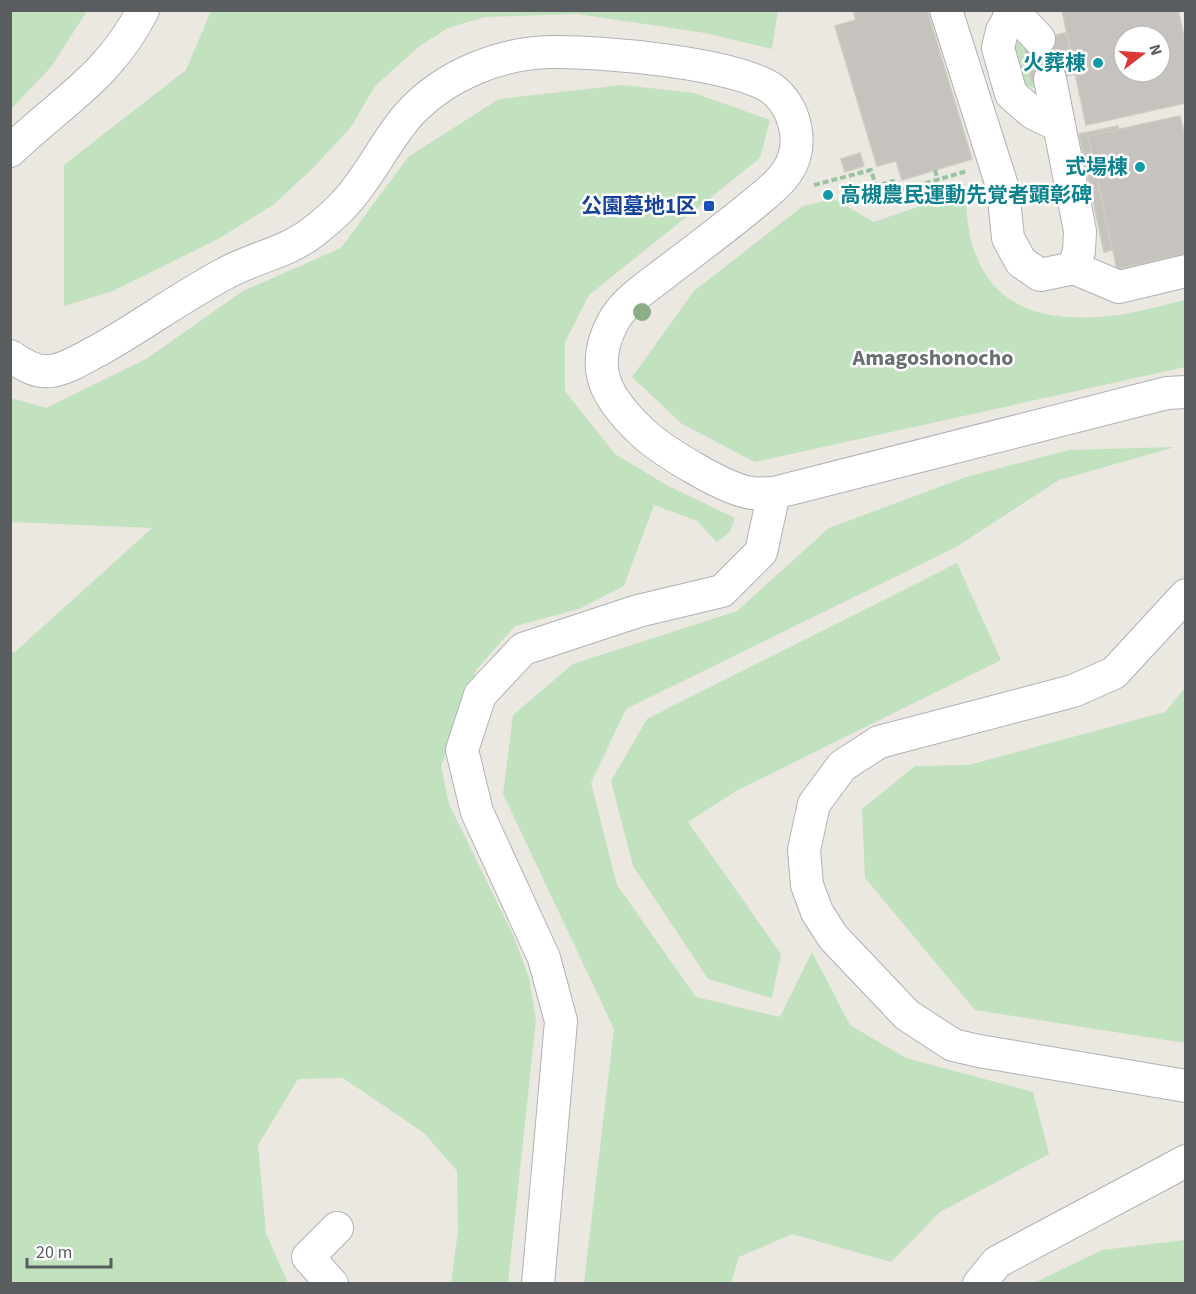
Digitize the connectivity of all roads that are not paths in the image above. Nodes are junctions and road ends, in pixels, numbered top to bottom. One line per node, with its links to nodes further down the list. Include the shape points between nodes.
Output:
1 (143, 10): 7 (street, via 108,65)
2 (946, 10): 8 (street, via 1003,189 1008,238 1021,262 1040,275)
3 (1009, 14): 4 (street); 6 (street, via 998,48 1011,94 1033,113)
4 (1039, 39)
5 (1050, 79): 6 (street)
6 (1058, 125): 8 (street, via 1080,231)
7 (10, 151)
8 (1074, 268): 9 (street, via 1119,287)
9 (1185, 271)
10 (10, 356): 12 (street, via 30,369 51,370 81,360 229,271 282,252 311,234 347,202 410,113 462,74 504,59 550,52 632,57 720,69 766,83 783,99 794,118 795,157 772,188 638,294 614,320 604,347 600,376 615,402 644,434 685,462 751,493)
11 (1185, 392): 12 (street, via 1167,393)
12 (774, 493): 18 (street, via 761,552 722,591 638,611 524,649 480,695 462,750 477,812 544,958 561,1021)
13 (1185, 596): 14 (street, via 1114,673 1073,691 879,742 842,766 814,804 804,850 807,885 817,912 833,937 907,1015 930,1032 953,1045 979,1051)
14 (1185, 1086)
15 (1185, 1161): 19 (street, via 997,1262)
16 (337, 1228): 17 (street, via 308,1257)
17 (332, 1284)
18 (538, 1284)
19 (979, 1284)

